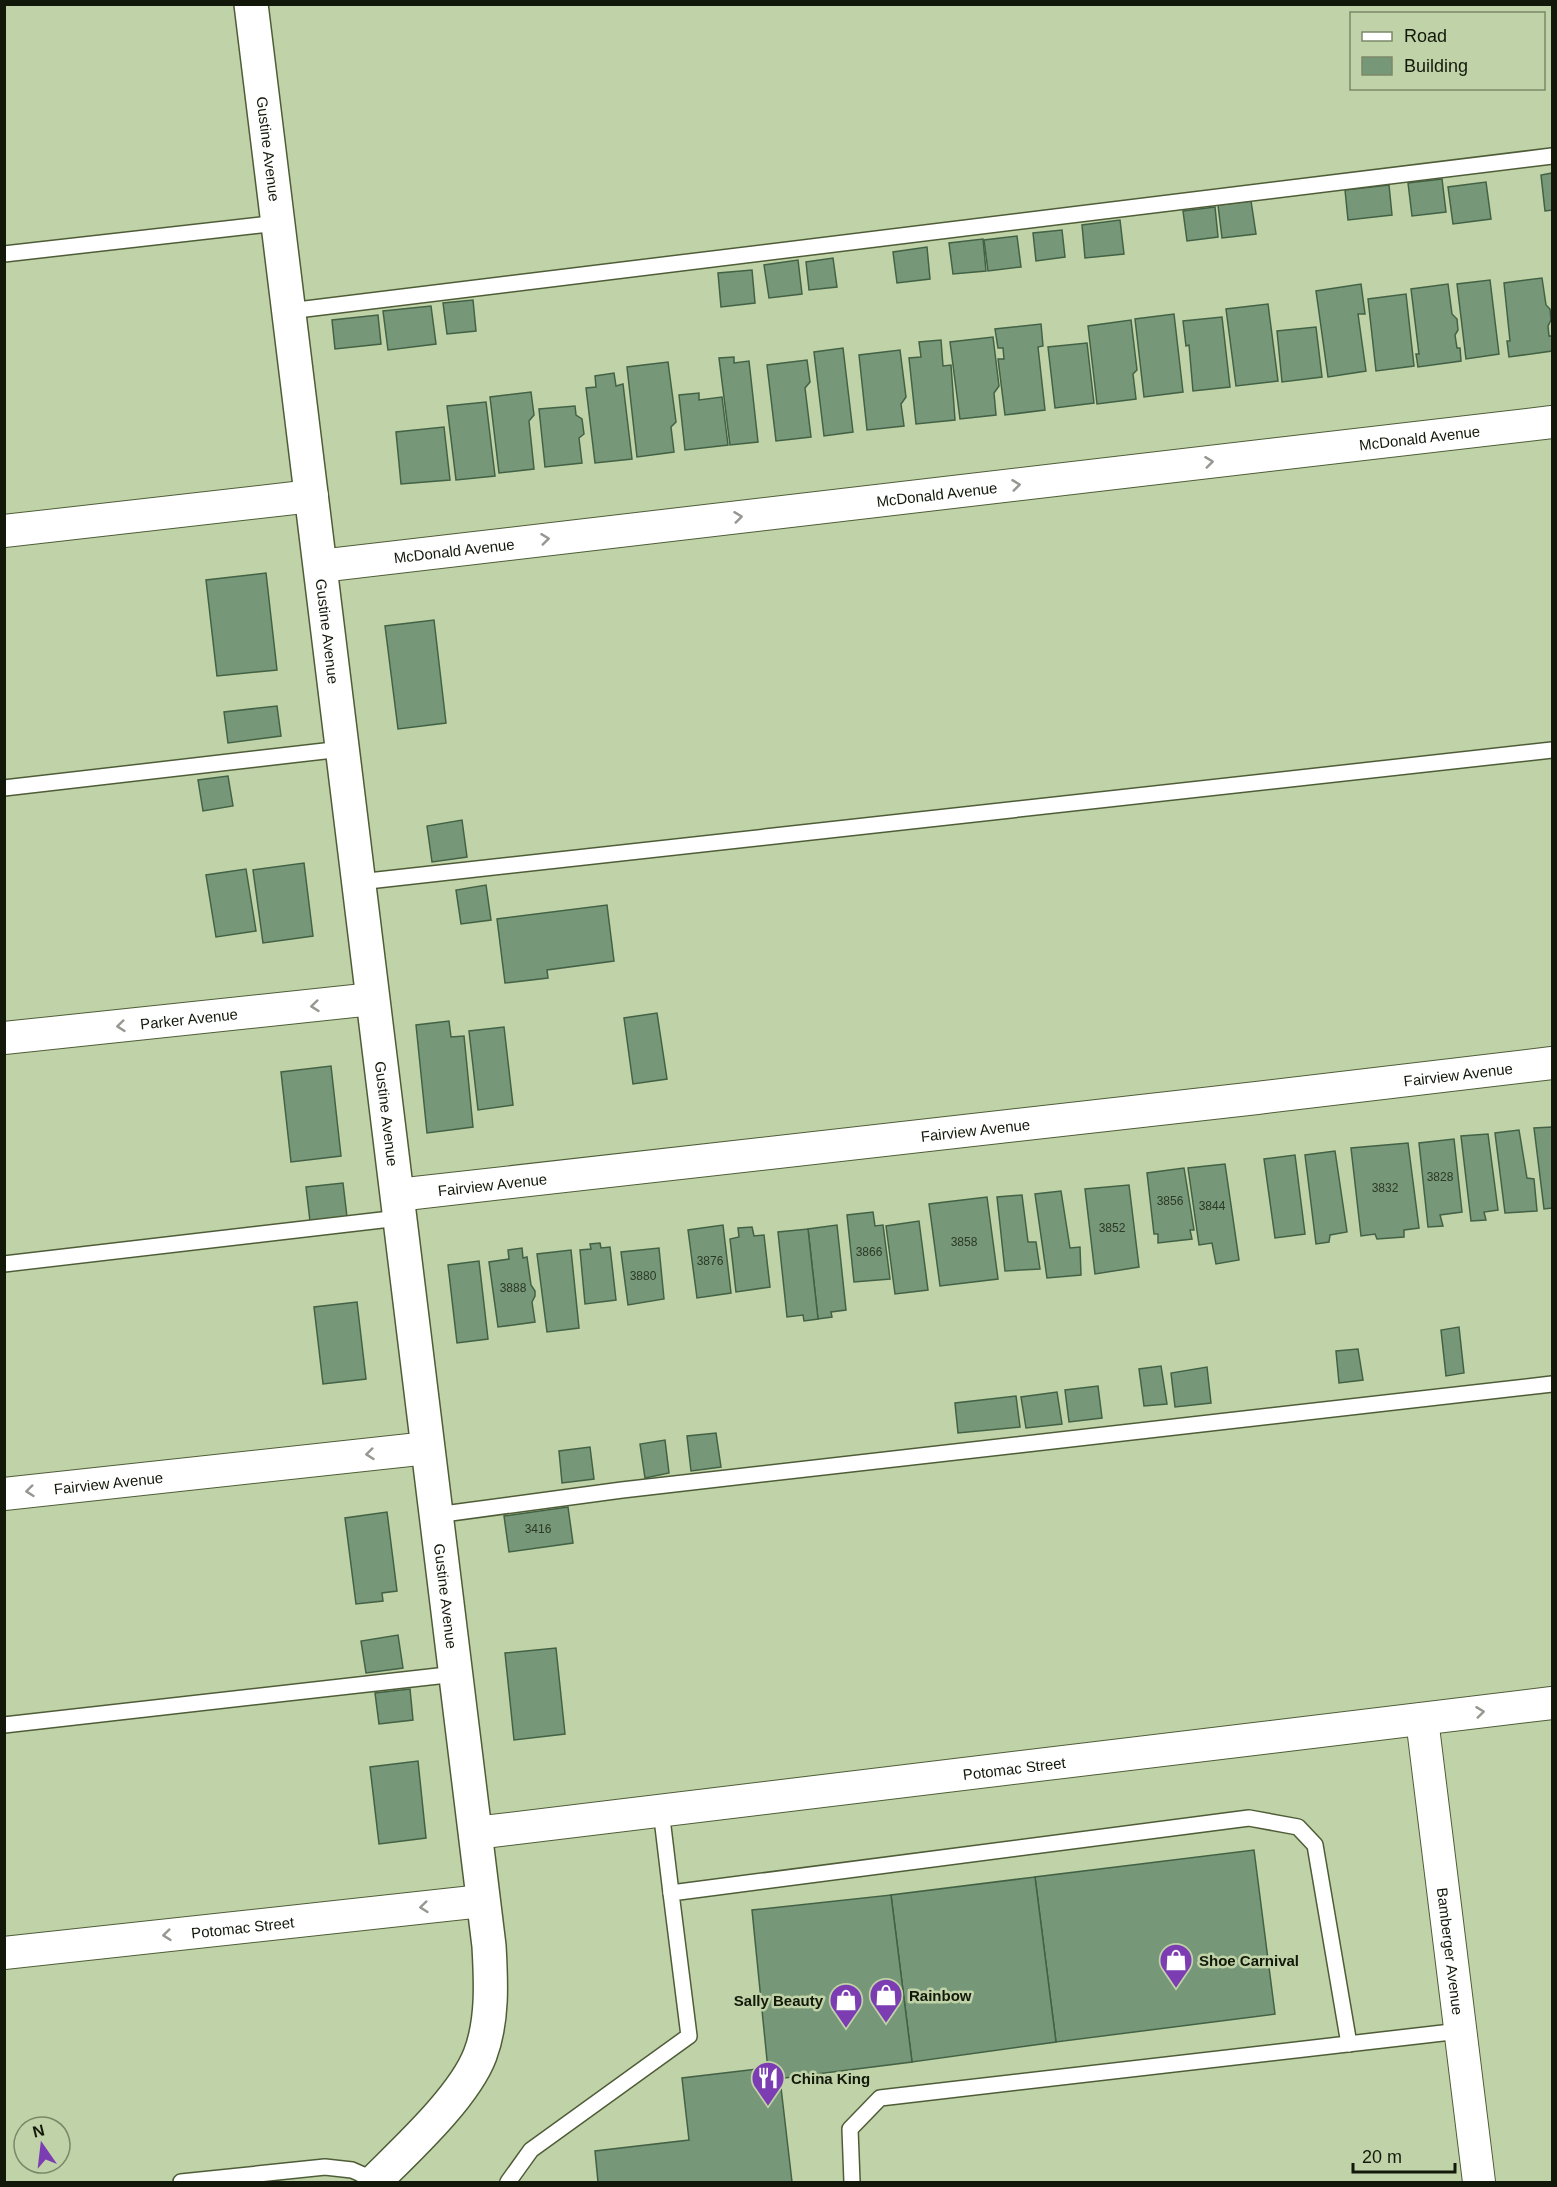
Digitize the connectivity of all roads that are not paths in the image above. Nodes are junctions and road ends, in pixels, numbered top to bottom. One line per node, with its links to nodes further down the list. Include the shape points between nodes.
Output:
1 (251, 4): 3 (street, Gustine Avenue)
2 (1552, 156): 5 (lane)
3 (278, 223): 4 (lane); 5 (street, Gustine Avenue)
4 (4, 254)
5 (289, 311): 7 (street, Gustine Avenue)
6 (1552, 422): 9 (street, McDonald Avenue, one-way to 6)
7 (312, 496): 8 (street); 9 (street, Gustine Avenue)
8 (4, 531)
9 (320, 566): 10 (street, Gustine Avenue)
10 (342, 749): 12 (lane); 13 (street, Gustine Avenue)
11 (1552, 750): 13 (lane)
12 (4, 788)
13 (359, 882): 14 (street, Gustine Avenue)
14 (373, 999): 15 (street, Parker Avenue, one-way to 15); 17 (street, Gustine Avenue)
15 (4, 1038)
16 (1552, 1063): 17 (street, Fairview Avenue)
17 (398, 1206): 18 (lane); 20 (street, Gustine Avenue)
18 (4, 1264)
19 (1552, 1384): 22 (lane, via 622,1490)
20 (428, 1448): 21 (street, Fairview Avenue, one-way to 21); 22 (street, Gustine Avenue)
21 (4, 1494)
22 (436, 1515): 23 (street, Gustine Avenue)
23 (456, 1674): 26 (lane); 28 (street, Gustine Avenue)
24 (1552, 1703): 25 (street, Potomac Street, one-way to 24)
25 (1422, 1719): 27 (street, Potomac Street); 32 (street, Bamberger Avenue)
26 (4, 1725)
27 (662, 1810): 28 (street, Potomac Street); 29 (lane)
28 (475, 1833): 30 (street, Gustine Avenue)
29 (671, 1893): 33 (lane, via 1250,1818 1298,1827 1315,1845); 36 (lane, via 688,2036 531,2150)
30 (482, 1901): 31 (street, Potomac Street, one-way to 31); 35 (street, Gustine Avenue, via 491,1983 480,2056 461,2089)
31 (4, 1953)
32 (1460, 2031): 33 (lane); 38 (street, Bamberger Avenue)
33 (1349, 2044): 37 (lane, via 880,2098 850,2128)
34 (181, 2182): 35 (lane, via 326,2167 352,2170)
35 (373, 2182)
36 (508, 2182)
37 (852, 2182)
38 (1479, 2182)

